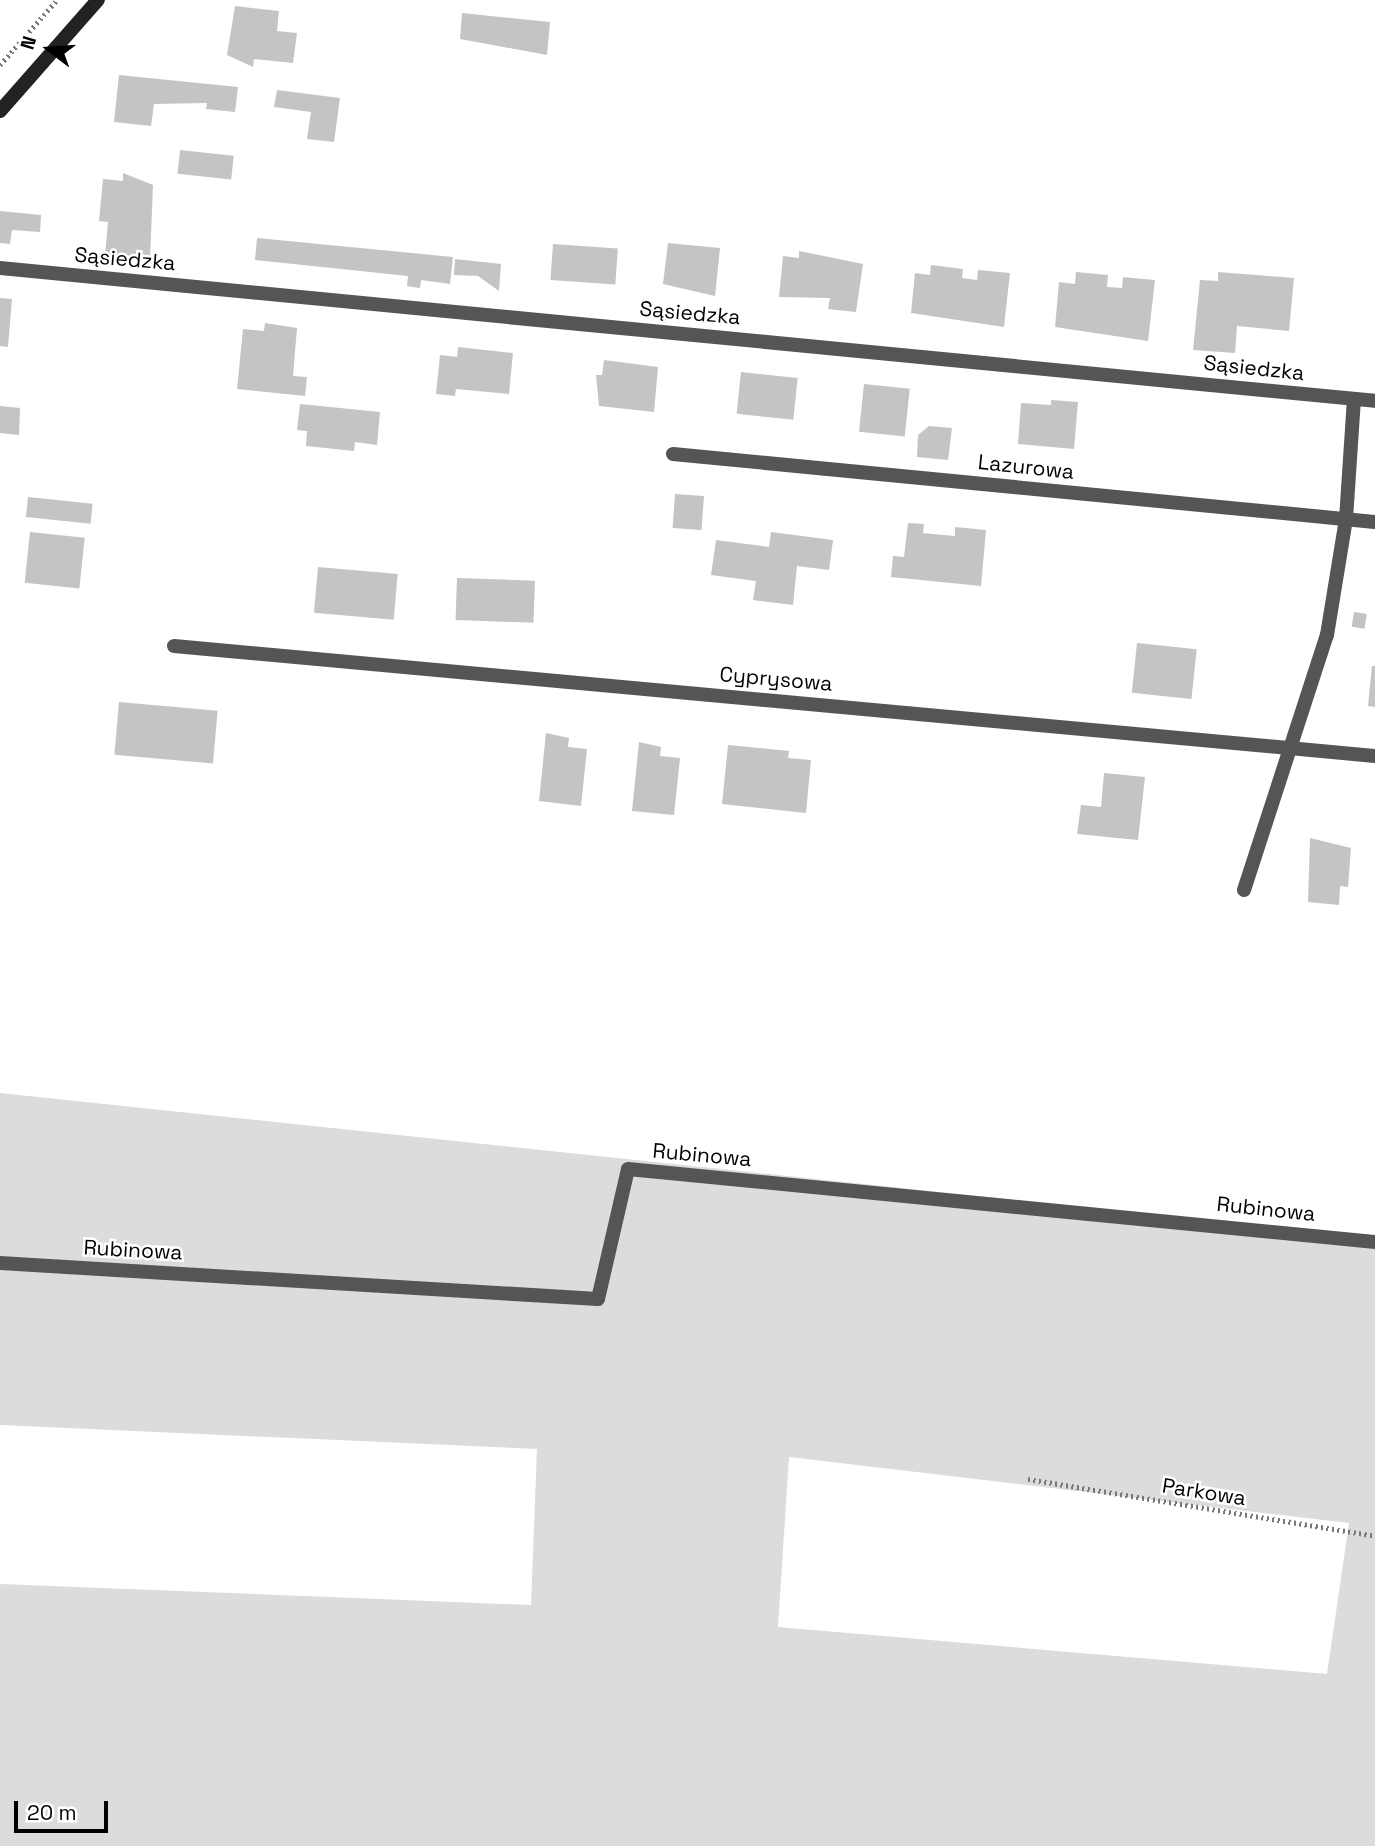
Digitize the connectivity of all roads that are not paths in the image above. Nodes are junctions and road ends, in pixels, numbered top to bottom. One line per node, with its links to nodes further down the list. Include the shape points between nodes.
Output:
1 (97, 0): 2 (main road)
2 (0, 111)
3 (0, 268): 4 (street, Sąsiedzka)
4 (1354, 399): 5 (street, Sąsiedzka); 7 (street)
5 (1375, 401)
6 (673, 454): 7 (street, Lazurowa)
7 (1346, 519): 8 (street, Lazurowa); 10 (street, via 1327,635)
8 (1375, 522)
9 (174, 646): 10 (street, Cyprysowa)
10 (1291, 747): 11 (street, Cyprysowa); 12 (street)
11 (1375, 756)
12 (1244, 890)
13 (1375, 1242): 14 (street, Rubinowa, via 628,1169 598,1299)
14 (0, 1263)

